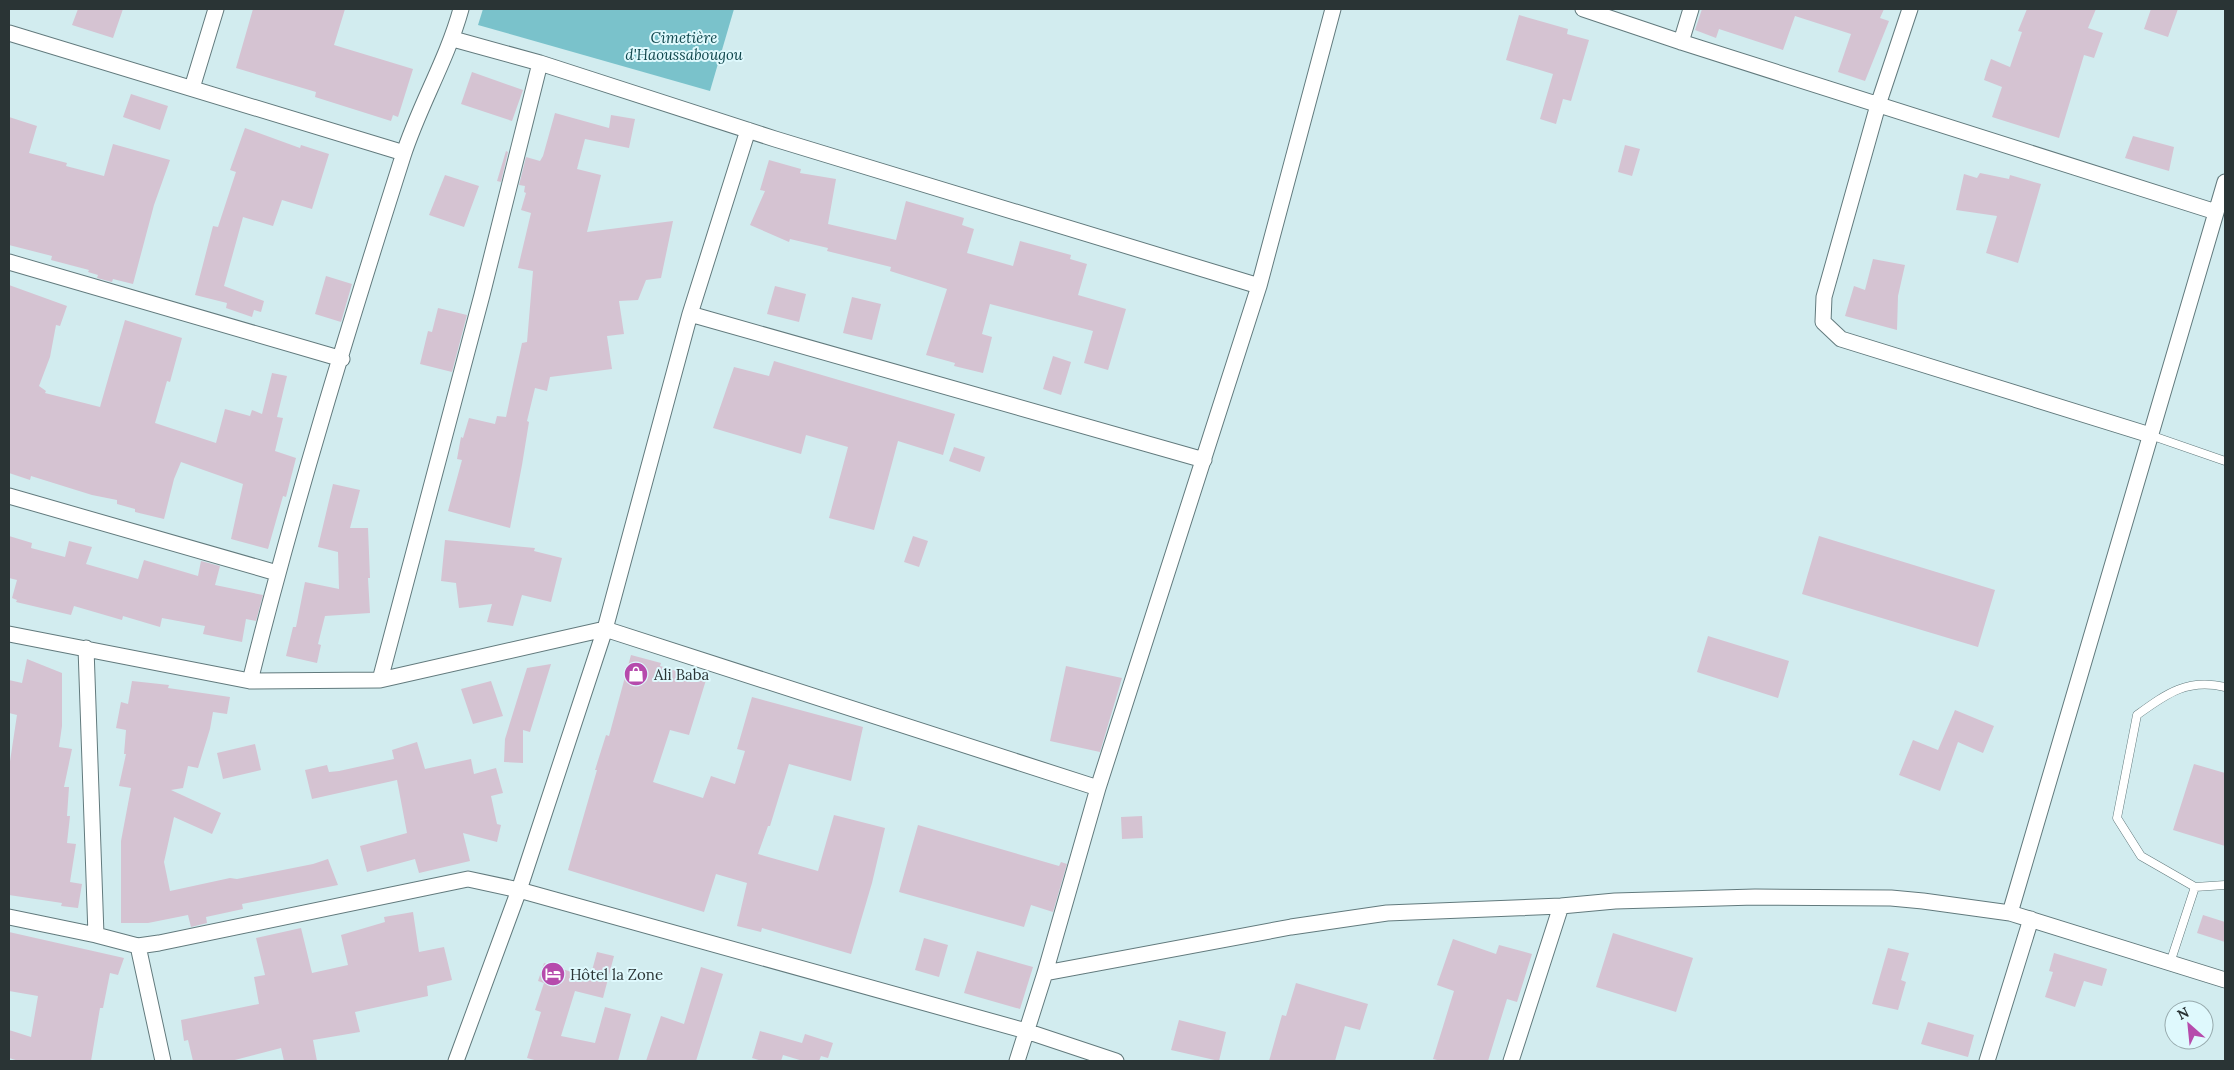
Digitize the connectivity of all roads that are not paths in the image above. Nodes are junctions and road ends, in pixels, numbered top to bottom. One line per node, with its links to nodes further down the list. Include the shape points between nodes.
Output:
1 (216, 9): 11 (street)
2 (461, 9): 8 (street)
3 (1333, 9): 18 (street)
4 (1583, 9): 9 (street)
5 (1691, 9): 9 (street)
6 (1910, 9): 12 (street)
7 (9, 33): 11 (street)
8 (452, 39): 10 (street); 14 (street)
9 (1681, 42): 12 (street)
10 (540, 63): 13 (street); 29 (street)
11 (192, 88): 14 (street)
12 (1878, 105): 16 (street); 21 (street, via 1824,298 1824,322 1841,339)
13 (748, 130): 18 (street); 19 (street)
14 (404, 153): 20 (street)
15 (2225, 182): 16 (street)
16 (2216, 212): 21 (street)
17 (9, 262): 20 (street)
18 (1259, 286): 22 (street)
19 (690, 314): 22 (street); 26 (street)
20 (342, 359): 25 (street)
21 (2150, 435): 23 (lane); 37 (street)
22 (1204, 460): 32 (street)
23 (2225, 461)
24 (9, 496): 25 (street)
25 (277, 573): 30 (street)
26 (605, 629): 29 (street); 32 (street); 35 (street)
27 (9, 634): 28 (street)
28 (86, 648): 30 (street); 40 (street)
29 (380, 680): 30 (street)
30 (250, 681)
31 (2225, 686): 34 (lane, via 2208,683 2172,690 2137,715 2116,818 2141,856)
32 (1098, 788): 43 (street)
33 (2225, 885): 34 (lane)
34 (2195, 887): 42 (lane)
35 (519, 890): 41 (street, via 460,880); 45 (street); 47 (street)
36 (1561, 906): 37 (street, via 1700,898 1891,898); 43 (street, via 1387,914 1291,927); 50 (street)
37 (2010, 914): 39 (street)
38 (9, 917): 40 (street)
39 (2031, 919): 42 (street); 51 (street)
40 (96, 935): 41 (street)
41 (138, 946): 46 (street)
42 (2170, 963): 44 (street)
43 (1046, 973): 45 (street)
44 (2225, 980)
45 (1026, 1031): 48 (street); 49 (street)
46 (163, 1061)
47 (456, 1061)
48 (1017, 1061)
49 (1116, 1061)
50 (1511, 1061)
51 (1987, 1061)

